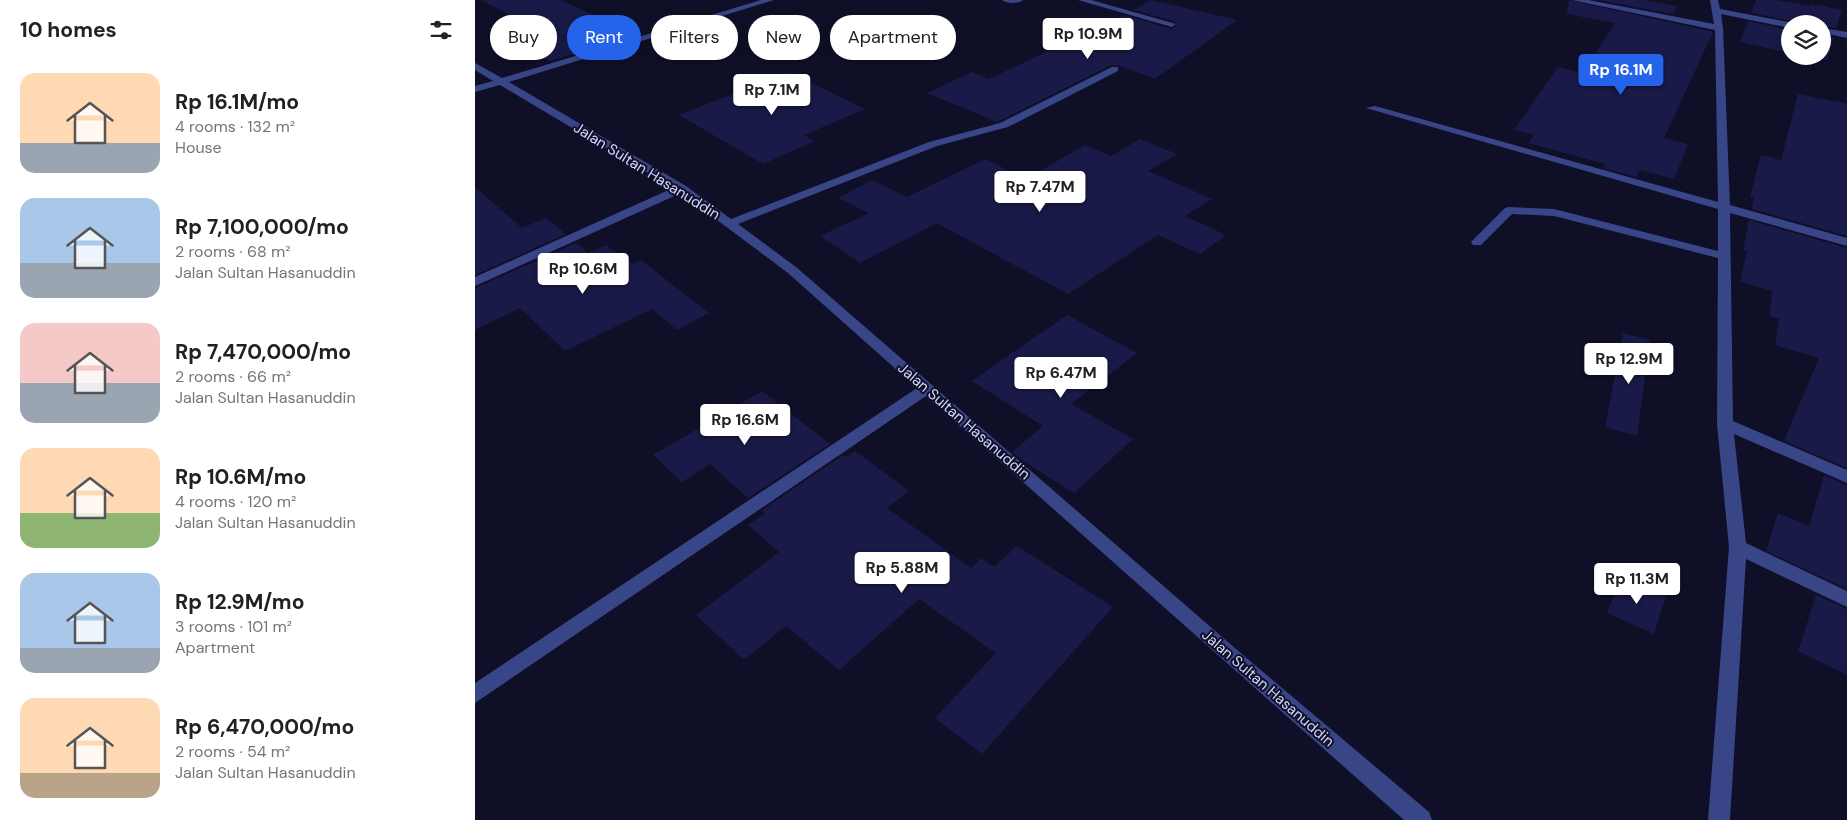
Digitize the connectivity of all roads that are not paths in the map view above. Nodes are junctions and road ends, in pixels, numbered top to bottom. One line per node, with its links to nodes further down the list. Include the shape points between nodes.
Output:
1 (770, 0): 15 (street)
2 (1006, 0): 3 (street)
3 (1018, 0): 4 (street)
4 (1024, 0)
5 (1082, 0): 9 (street)
6 (1576, 0): 10 (street)
7 (1716, 6): 8 (street); 10 (street)
8 (1781, 23)
9 (1172, 24)
10 (1719, 28): 19 (street)
11 (1831, 32): 12 (street)
12 (1847, 35)
13 (475, 66): 15 (street, Jalan Sultan Hasanuddin)
14 (1115, 69): 20 (street, via 1004,125 933,144)
15 (499, 82): 16 (street); 18 (street, Jalan Sultan Hasanuddin)
16 (475, 89)
17 (1371, 108): 19 (street)
18 (682, 188): 20 (street, Jalan Sultan Hasanuddin); 24 (street)
19 (1724, 206): 22 (street); 23 (street)
20 (731, 223): 25 (street, Jalan Sultan Hasanuddin, via 792,270)
21 (1477, 242): 23 (street, via 1509,210 1532,211 1554,213)
22 (1847, 242)
23 (1725, 256): 26 (street)
24 (475, 282)
25 (926, 389): 30 (street); 31 (street, Jalan Sultan Hasanuddin)
26 (1725, 424): 27 (street); 28 (street)
27 (1847, 478)
28 (1737, 547): 29 (street); 32 (street)
29 (1847, 600)
30 (477, 689)
31 (1421, 820)
32 (1719, 820)

